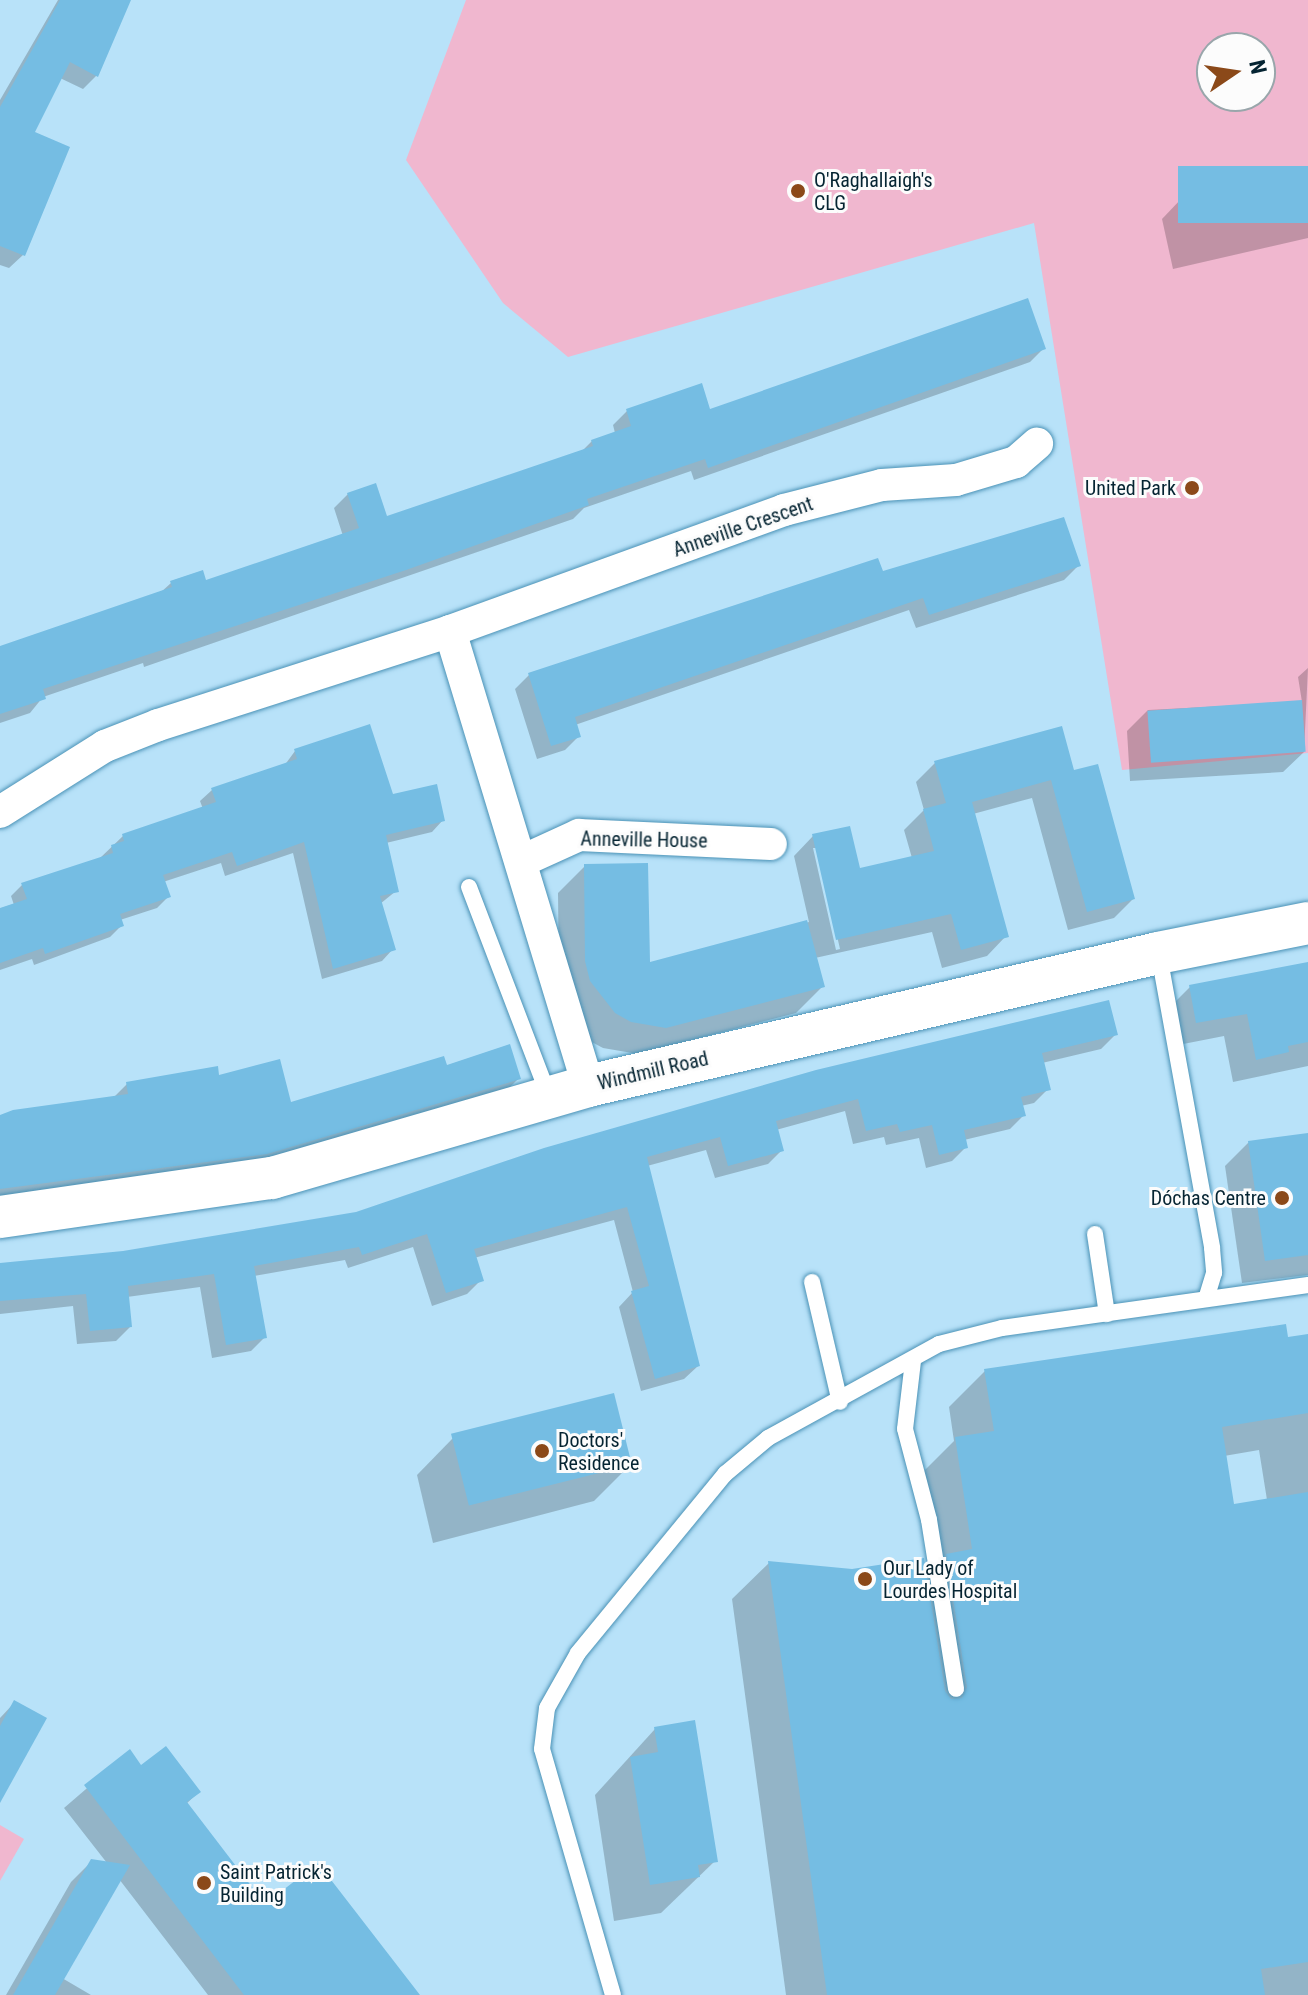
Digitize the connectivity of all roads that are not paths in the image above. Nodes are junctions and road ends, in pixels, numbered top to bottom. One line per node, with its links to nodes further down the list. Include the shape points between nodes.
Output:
1 (1037, 444): 2 (street, Anneville Crescent, via 1016,462 956,480 882,485 784,510)
2 (450, 631): 3 (street, Anneville Crescent, via 105,746); 5 (street)
3 (0, 812)
4 (771, 844): 5 (street, Anneville House, via 579,835)
5 (522, 861): 9 (street)
6 (469, 887): 9 (lane)
7 (1308, 923): 8 (street, Windmill Road)
8 (1158, 953): 9 (street, Windmill Road); 14 (lane, via 1212,1248 1214,1273)
9 (569, 1092): 10 (street, Windmill Road, via 272,1178)
10 (0, 1217)
11 (1095, 1234): 15 (lane)
12 (812, 1282): 17 (lane)
13 (1308, 1285): 14 (lane)
14 (1206, 1299): 15 (lane)
15 (1107, 1314): 16 (lane, via 1002,1328 939,1344)
16 (913, 1361): 17 (lane); 18 (lane, via 905,1429 929,1520)
17 (840, 1402): 19 (lane, via 768,1438 725,1474 578,1653 547,1708 542,1749)
18 (956, 1689)
19 (613, 1995)

